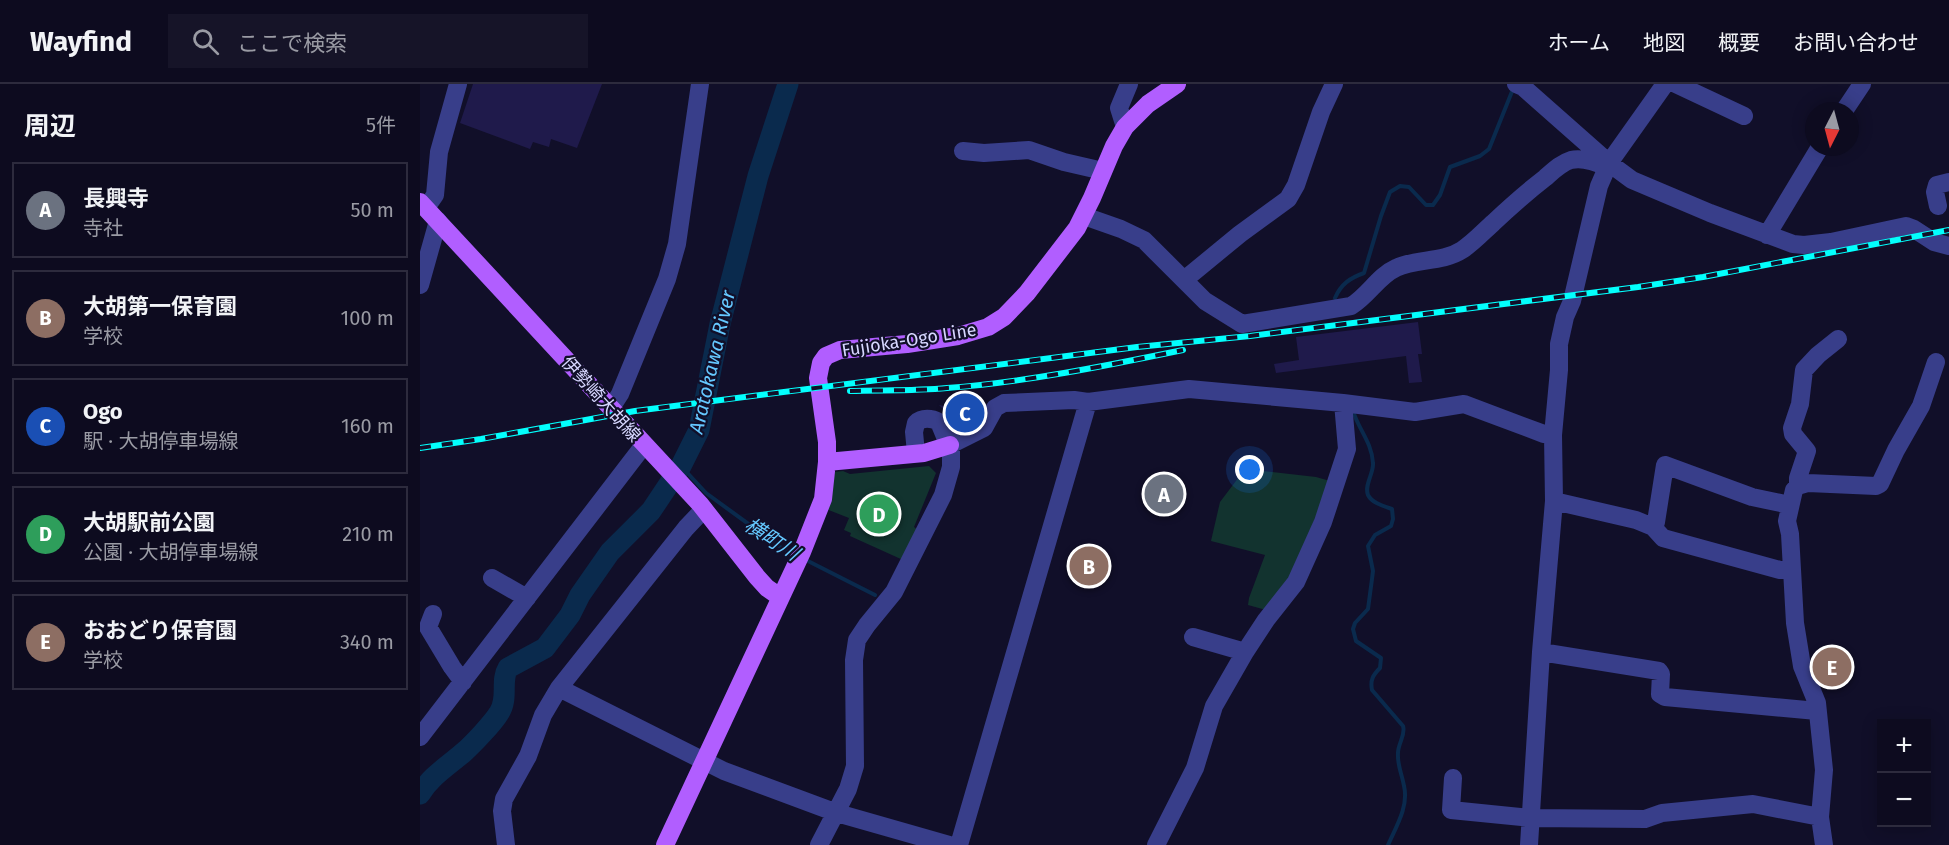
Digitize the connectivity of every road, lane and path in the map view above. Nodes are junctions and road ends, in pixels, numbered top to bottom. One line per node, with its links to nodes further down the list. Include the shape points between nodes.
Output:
1 (458, 84): 19 (street, via 439,152 435,195)
2 (700, 84): 29 (street, via 677,244 667,279)
3 (1129, 84): 12 (street, via 1119,108)
4 (1177, 84): 12 (main road, Fujioka-Ogo Line, via 1148,104)
5 (1334, 84): 24 (street, via 1288,199)
6 (1665, 84): 15 (street)
7 (1676, 84): 11 (street)
8 (1862, 84): 10 (street)
9 (1519, 86): 15 (street)
10 (1850, 102)
11 (1744, 116)
12 (1125, 127): 16 (main road, Fujioka-Ogo Line)
13 (963, 151): 16 (street, via 1029,150)
14 (1815, 156): 21 (street)
15 (1608, 165): 21 (street, via 1647,187); 24 (street, via 1581,159 1563,164 1460,251 1399,266 1383,276 1361,300 1343,308 1242,324 1205,301); 30 (street, via 1599,186 1558,344)
16 (1103, 171): 20 (main road, Fujioka-Ogo Line)
17 (1949, 182): 18 (street, via 1937,184)
18 (1938, 206)
19 (428, 211): 23 (street); 29 (main road, 伊勢崎大胡線)
20 (1084, 216): 24 (street, via 1144,240); 34 (main road, Fujioka-Ogo Line, via 1019,303 988,327 927,341 840,350 826,356 818,378)
21 (1767, 235): 22 (street, via 1804,245 1906,226)
22 (1949, 246)
23 (422, 272)
24 (1184, 280)
25 (1838, 339): 35 (street, via 1804,370 1792,428 1806,451)
26 (1936, 362): 35 (street, via 1921,406 1880,484)
27 (1088, 402): 28 (street, via 1193,389); 31 (street, via 1004,403 995,408 984,428); 61 (street)
28 (1343, 403): 30 (street, via 1415,412 1468,404); 46 (street, via 1347,449 1323,522 1296,582)
29 (611, 408): 32 (main road, 伊勢崎大胡線)
30 (1553, 435): 36 (street)
31 (950, 445): 33 (main road); 33 (street, via 939,422 923,420 914,428); 54 (street, via 951,467 933,517 890,600 857,640 855,766)
32 (645, 447): 38 (main road, 伊勢崎大胡線); 43 (street)
33 (916, 453): 34 (main road)
34 (827, 462): 42 (main road, Fujioka-Ogo Line, via 825,494)
35 (1798, 486): 37 (street)
36 (1554, 501): 39 (street); 47 (street)
37 (1790, 505): 39 (street, via 1752,497 1665,465); 40 (street, via 1787,522)
38 (702, 507): 42 (main road, 伊勢崎大胡線, via 757,577); 49 (street)
39 (1653, 527): 40 (street, via 1663,538)
40 (1792, 570): 50 (street, via 1802,666)
41 (492, 578): 43 (street)
42 (780, 597): 52 (main road)
43 (527, 598): 48 (street)
44 (433, 614): 48 (street, via 428,627)
45 (1193, 637): 46 (street)
46 (1245, 652): 62 (street, via 1214,706 1195,768)
47 (1541, 652): 50 (street, via 1659,671 1660,694 1665,697); 56 (street)
48 (464, 682): 51 (street)
49 (559, 688): 52 (street); 57 (street, via 504,799)
50 (1817, 711): 55 (street, via 1824,770)
51 (420, 737)
52 (704, 762): 54 (street); 58 (main road)
53 (1453, 778): 56 (street, via 1451,810)
54 (837, 813): 59 (street); 60 (street)
55 (1820, 817): 56 (street, via 1753,804 1662,813 1645,819); 64 (street)
56 (1531, 818): 63 (street)
57 (506, 845)
58 (665, 845)
59 (819, 845)
60 (949, 845)
61 (959, 845)
62 (1156, 845)
63 (1529, 845)
64 (1824, 845)

